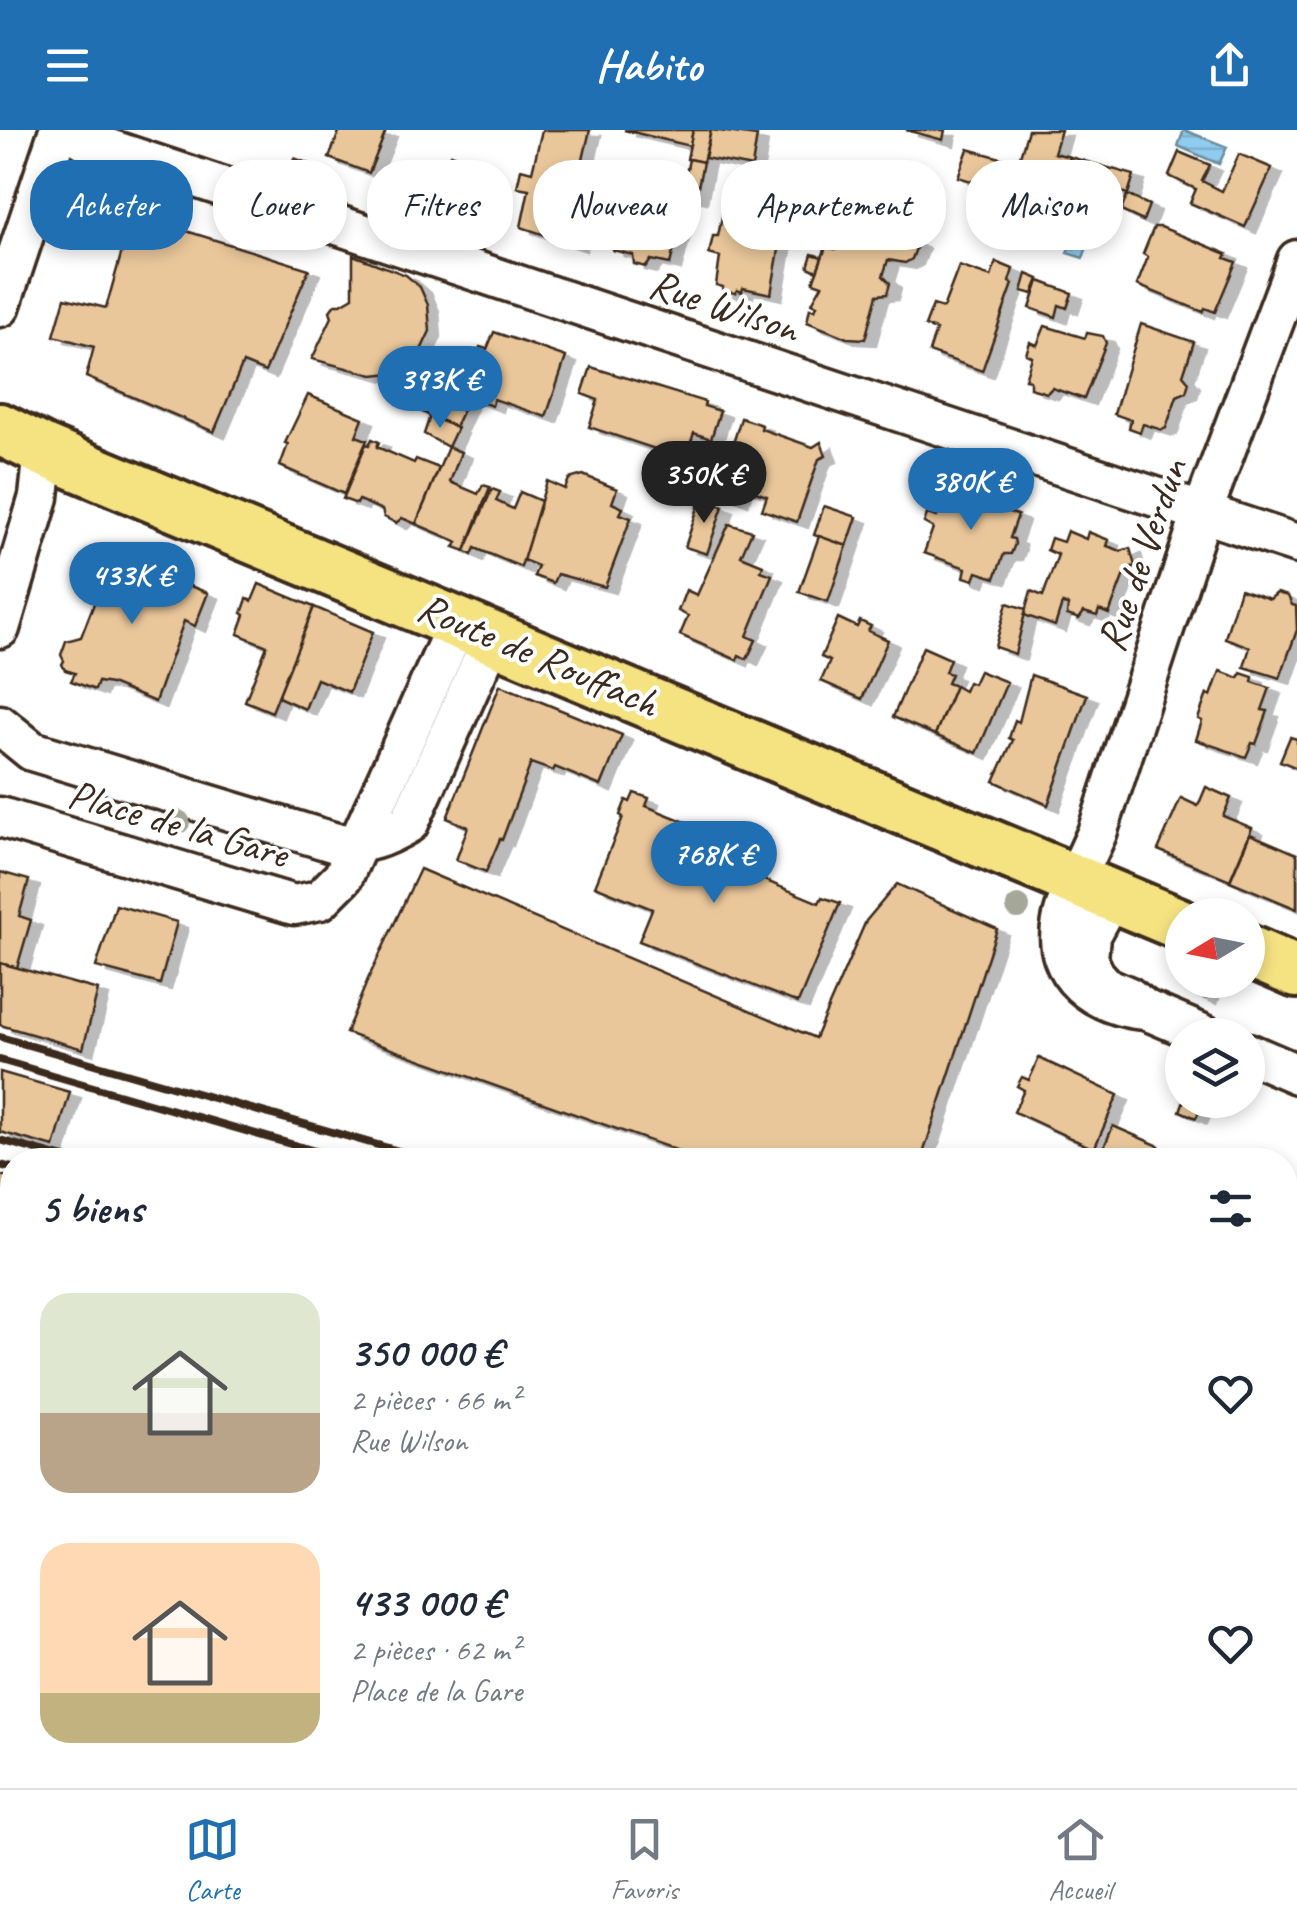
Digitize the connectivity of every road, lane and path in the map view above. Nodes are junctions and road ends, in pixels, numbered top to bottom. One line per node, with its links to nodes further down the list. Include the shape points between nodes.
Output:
1 (58, 130): 4 (street)
2 (69, 130): 7 (street, Rue Wilson, via 88,142)
3 (1297, 260): 7 (street, Rue de Verdun)
4 (0, 307)
5 (0, 429): 6 (main road, Route de Rouffach)
6 (44, 450): 9 (street, via 39,497); 10 (main road, Route de Rouffach)
7 (1202, 513): 8 (street, Rue Wilson); 14 (street, Rue de Verdun, via 1096,833)
8 (1297, 544)
9 (0, 628)
10 (475, 628): 13 (street, Place de la Gare); 14 (main road, Route de Rouffach)
11 (0, 724): 13 (street, Place de la Gare, via 32,751 336,843)
12 (0, 817): 13 (street, Place de la Gare, via 294,905 320,900 343,877)
13 (358, 844)
14 (1094, 888): 15 (main road, Route de Rouffach); 18 (street, via 1090,935 1078,963 1106,987)
15 (1165, 917)
16 (1265, 958): 17 (main road)
17 (1297, 972)
18 (1165, 1018)
19 (1265, 1060): 20 (street)
20 (1297, 1074)

